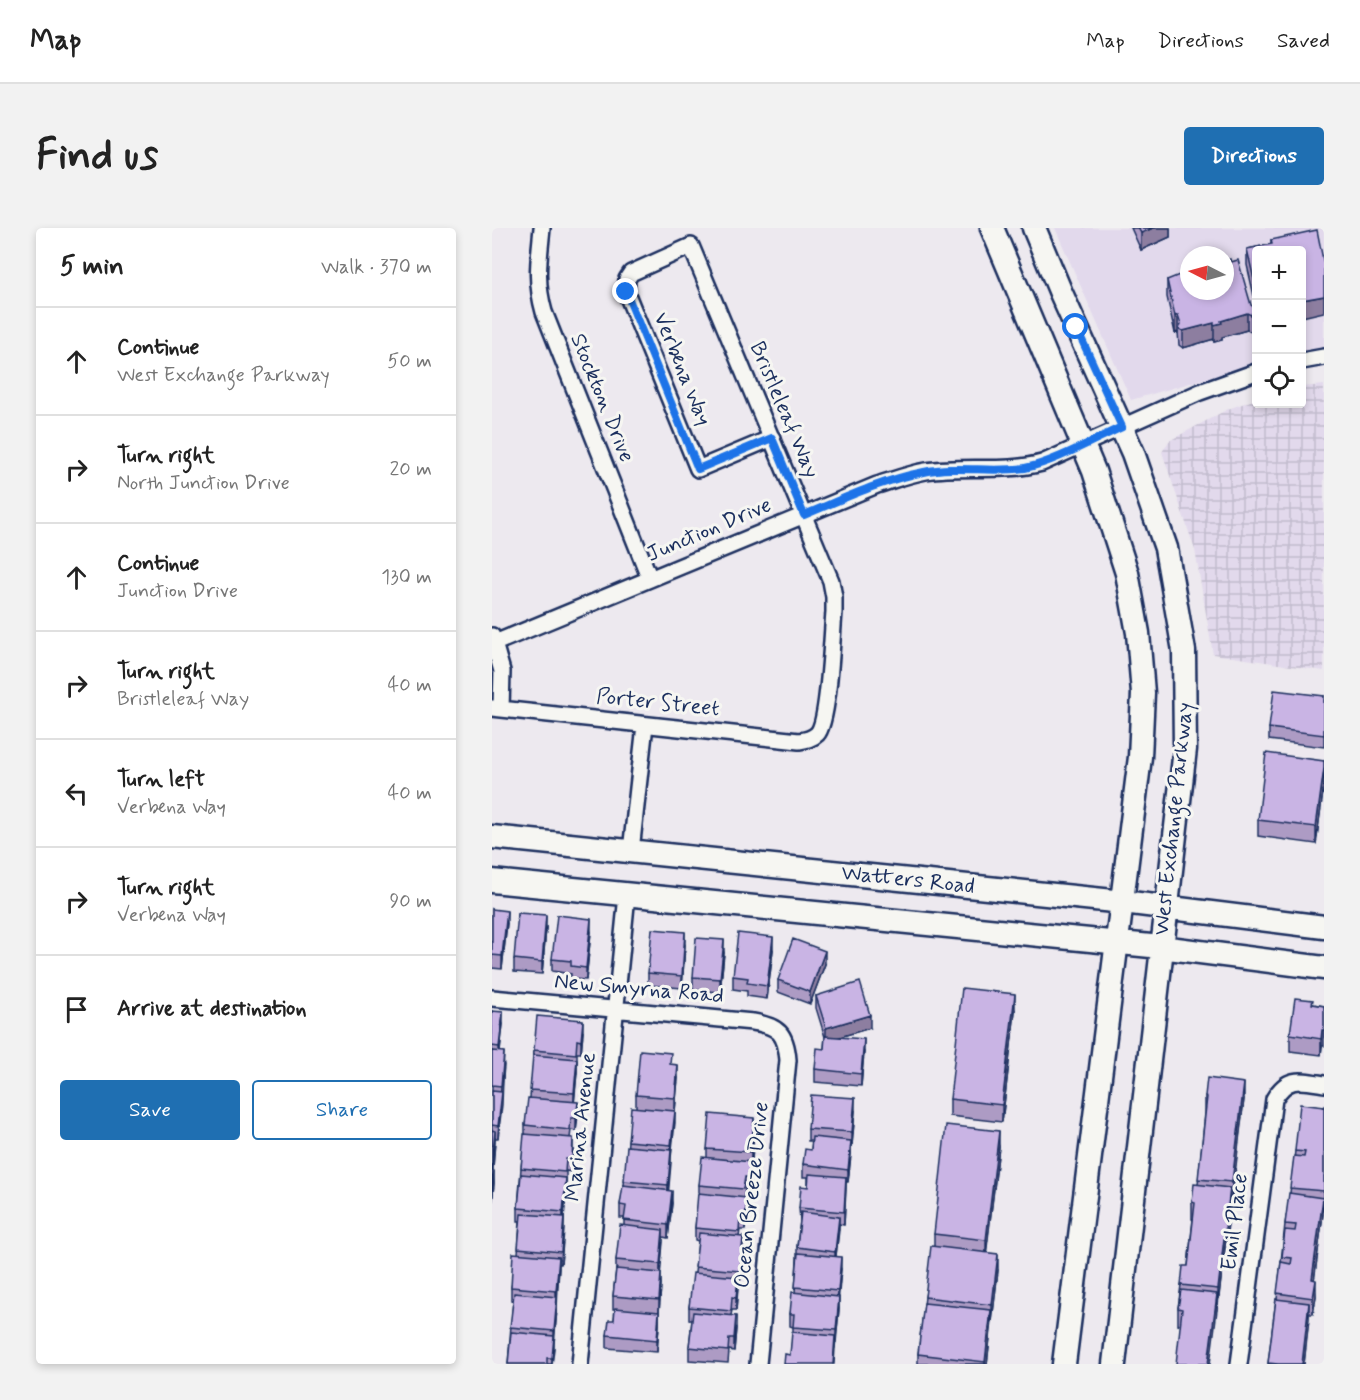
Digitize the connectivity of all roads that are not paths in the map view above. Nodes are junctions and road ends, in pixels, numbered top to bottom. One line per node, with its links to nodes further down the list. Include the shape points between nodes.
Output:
1 (542, 228): 12 (street, Stockton Drive, via 538,290 544,312)
2 (992, 228): 10 (main road, West Exchange Parkway)
3 (1034, 228): 8 (main road, West Exchange Parkway)
4 (691, 246): 9 (street, Bristleleaf Way); 9 (street, Verbena Way, via 636,269 627,279 626,292 698,469)
5 (1324, 357): 6 (street)
6 (1306, 360)
7 (1252, 374): 8 (street, Junction Drive)
8 (1122, 427): 10 (street, Junction Drive); 22 (main road, West Exchange Parkway, via 1166,548 1184,651 1185,749)
9 (772, 438): 11 (street, Bristleleaf Way)
10 (1083, 445): 11 (street, Junction Drive, via 1025,468 927,471 901,477); 21 (main road, West Exchange Parkway, via 1127,573 1143,683 1140,757)
11 (804, 515): 12 (street, Junction Drive); 16 (street, Bristleleaf Way, via 834,597 824,718)
12 (650, 579): 13 (street, Junction Drive)
13 (494, 639): 14 (street, via 502,671)
14 (496, 709): 15 (street, Porter Street)
15 (645, 724): 16 (street, Porter Street, via 799,741); 18 (street)
16 (817, 734)
17 (492, 837): 18 (main road, Watters Road)
18 (631, 851): 21 (main road, Watters Road)
19 (492, 881): 20 (main road, Watters Road)
20 (627, 895): 24 (main road, Watters Road); 28 (street, Marina Avenue)
21 (1123, 902): 22 (main road, Watters Road); 24 (main road, West Exchange Parkway)
22 (1167, 908): 23 (main road, Watters Road); 25 (main road, West Exchange Parkway)
23 (1324, 927)
24 (1118, 943): 25 (main road, Watters Road); 33 (main road, West Exchange Parkway)
25 (1161, 947): 26 (main road, Watters Road); 34 (main road, West Exchange Parkway)
26 (1324, 968)
27 (492, 998): 28 (street, New Smyrna Road)
28 (616, 1010): 29 (street, New Smyrna Road, via 769,1024); 31 (street, Marina Avenue)
29 (780, 1032): 32 (street, Ocean Breeze Drive, via 787,1044 788,1060)
30 (1324, 1084): 35 (street, Emil Place, via 1290,1082 1280,1088 1274,1099)
31 (580, 1364)
32 (758, 1364)
33 (1064, 1364)
34 (1114, 1364)
35 (1239, 1364)

